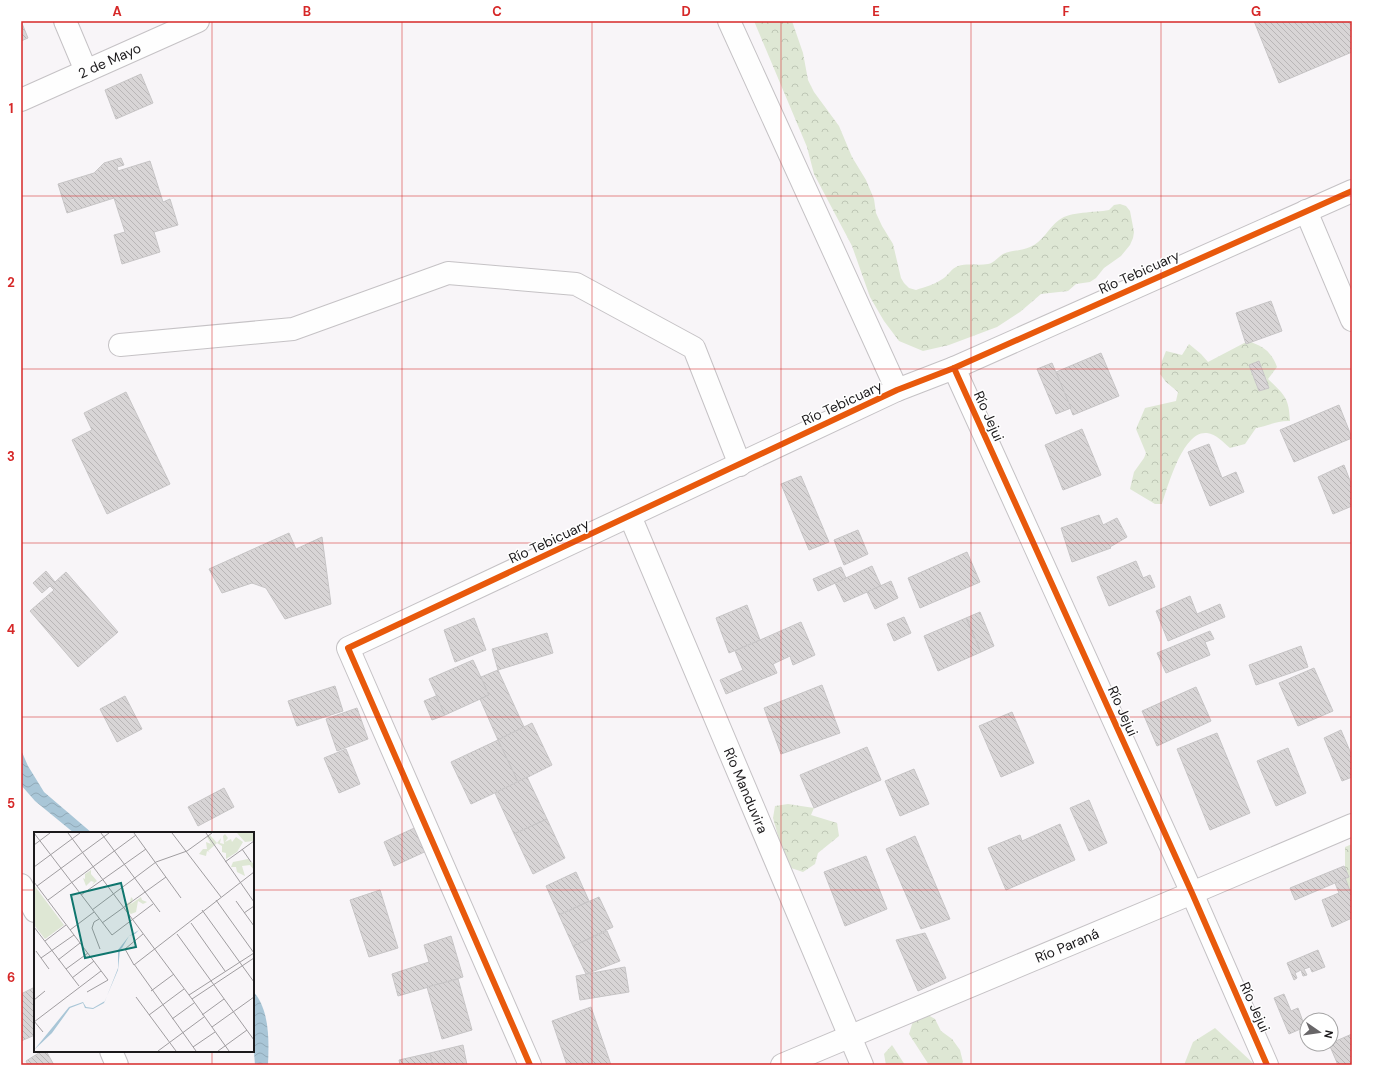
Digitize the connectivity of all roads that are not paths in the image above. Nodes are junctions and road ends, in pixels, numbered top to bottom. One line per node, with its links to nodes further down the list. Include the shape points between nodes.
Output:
1 (65, 21): 4 (street)
2 (198, 21): 4 (street, 2 de Mayo)
3 (729, 21): 11 (street)
4 (86, 71): 5 (street, 2 de Mayo)
5 (21, 100)
6 (1352, 191): 7 (street, Río Tebicuary)
7 (1306, 211): 8 (street); 10 (street, Río Tebicuary)
8 (1352, 320)
9 (120, 345): 12 (street, via 293,329 448,273 576,284 694,348)
10 (954, 368): 11 (street, Río Tebicuary); 16 (street, Río Jejui)
11 (897, 390): 12 (street, Río Tebicuary)
12 (740, 465): 13 (street, Río Tebicuary)
13 (630, 516): 18 (street, Río Manduvira); 21 (street, Río Tebicuary, via 348,648)
14 (1352, 824): 16 (street, Río Paraná)
15 (21, 885): 17 (street)
16 (1192, 894): 18 (street, Río Paraná); 24 (street, Río Jejui)
17 (34, 909)
18 (850, 1037): 22 (street, Río Paraná); 23 (street, Río Manduvira)
19 (111, 1052): 20 (street)
20 (117, 1065)
21 (530, 1065)
22 (782, 1065)
23 (862, 1065)
24 (1267, 1065)

